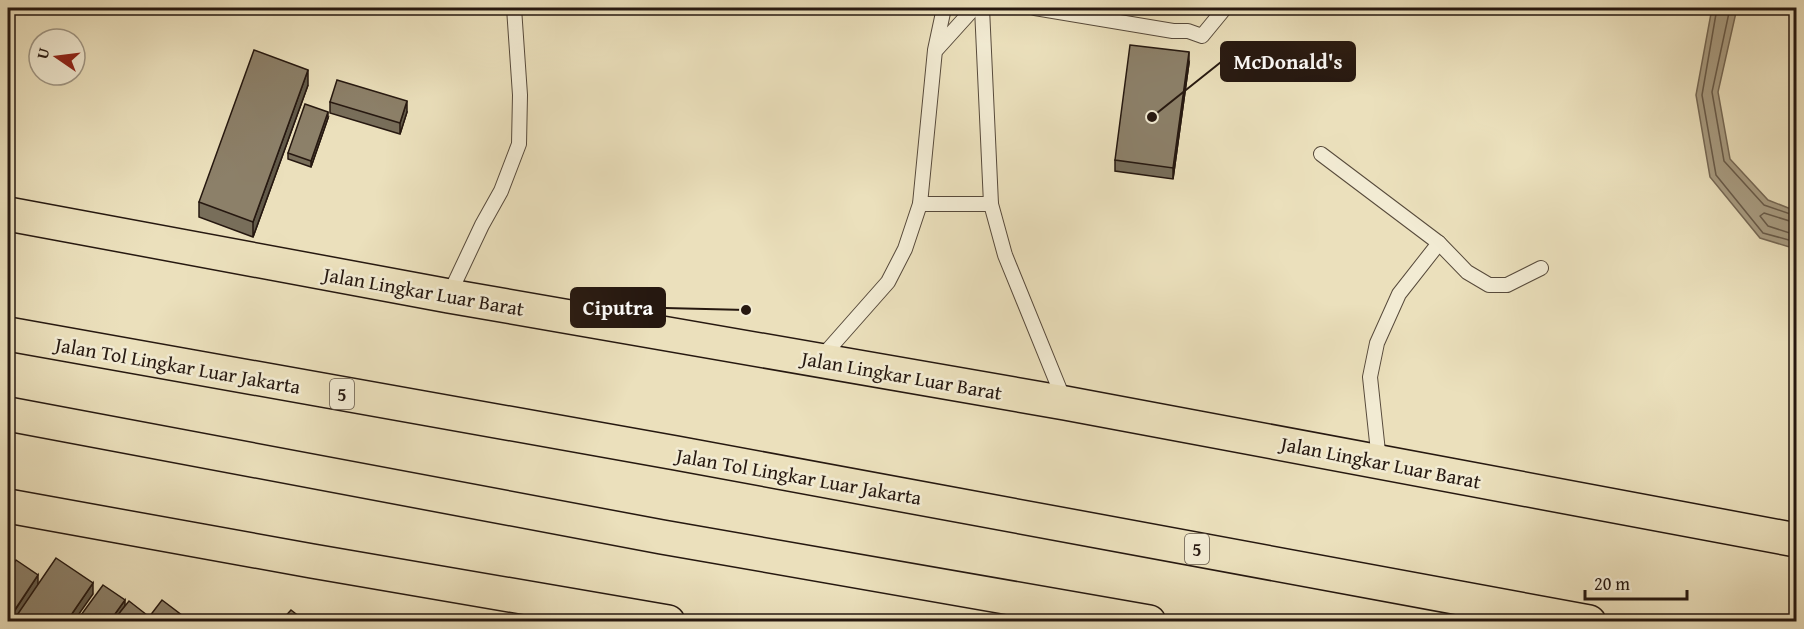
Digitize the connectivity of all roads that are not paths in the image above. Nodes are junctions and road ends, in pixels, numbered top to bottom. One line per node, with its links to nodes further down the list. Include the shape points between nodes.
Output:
1 (514, 8): 14 (lane, via 519,144 501,191)
2 (944, 8): 7 (lane)
3 (974, 8): 7 (lane)
4 (982, 8): 10 (lane)
5 (1035, 8): 6 (lane, via 1202,36)
6 (1226, 8)
7 (935, 50): 9 (lane)
8 (1321, 154): 12 (lane)
9 (920, 204): 10 (lane); 16 (lane, via 905,249 888,282)
10 (991, 204): 17 (lane, via 1005,255)
11 (8, 214): 14 (main road, Jalan Lingkar Luar Barat)
12 (1439, 243): 13 (lane, via 1467,273 1489,285 1508,285); 19 (lane, via 1399,294 1377,343 1370,377)
13 (1540, 268)
14 (449, 296): 16 (main road, Jalan Lingkar Luar Barat)
15 (8, 334): 24 (main road, Jalan Tol Lingkar Luar Jakarta / 5)
16 (819, 360): 17 (main road, Jalan Lingkar Luar Barat)
17 (1065, 403): 19 (main road, Jalan Lingkar Luar Barat)
18 (8, 414): 23 (main road, via 650,534)
19 (1379, 462): 21 (main road, Jalan Lingkar Luar Barat)
20 (8, 506): 22 (main road)
21 (1797, 540)
22 (668, 621)
23 (1149, 621)
24 (1589, 621)

